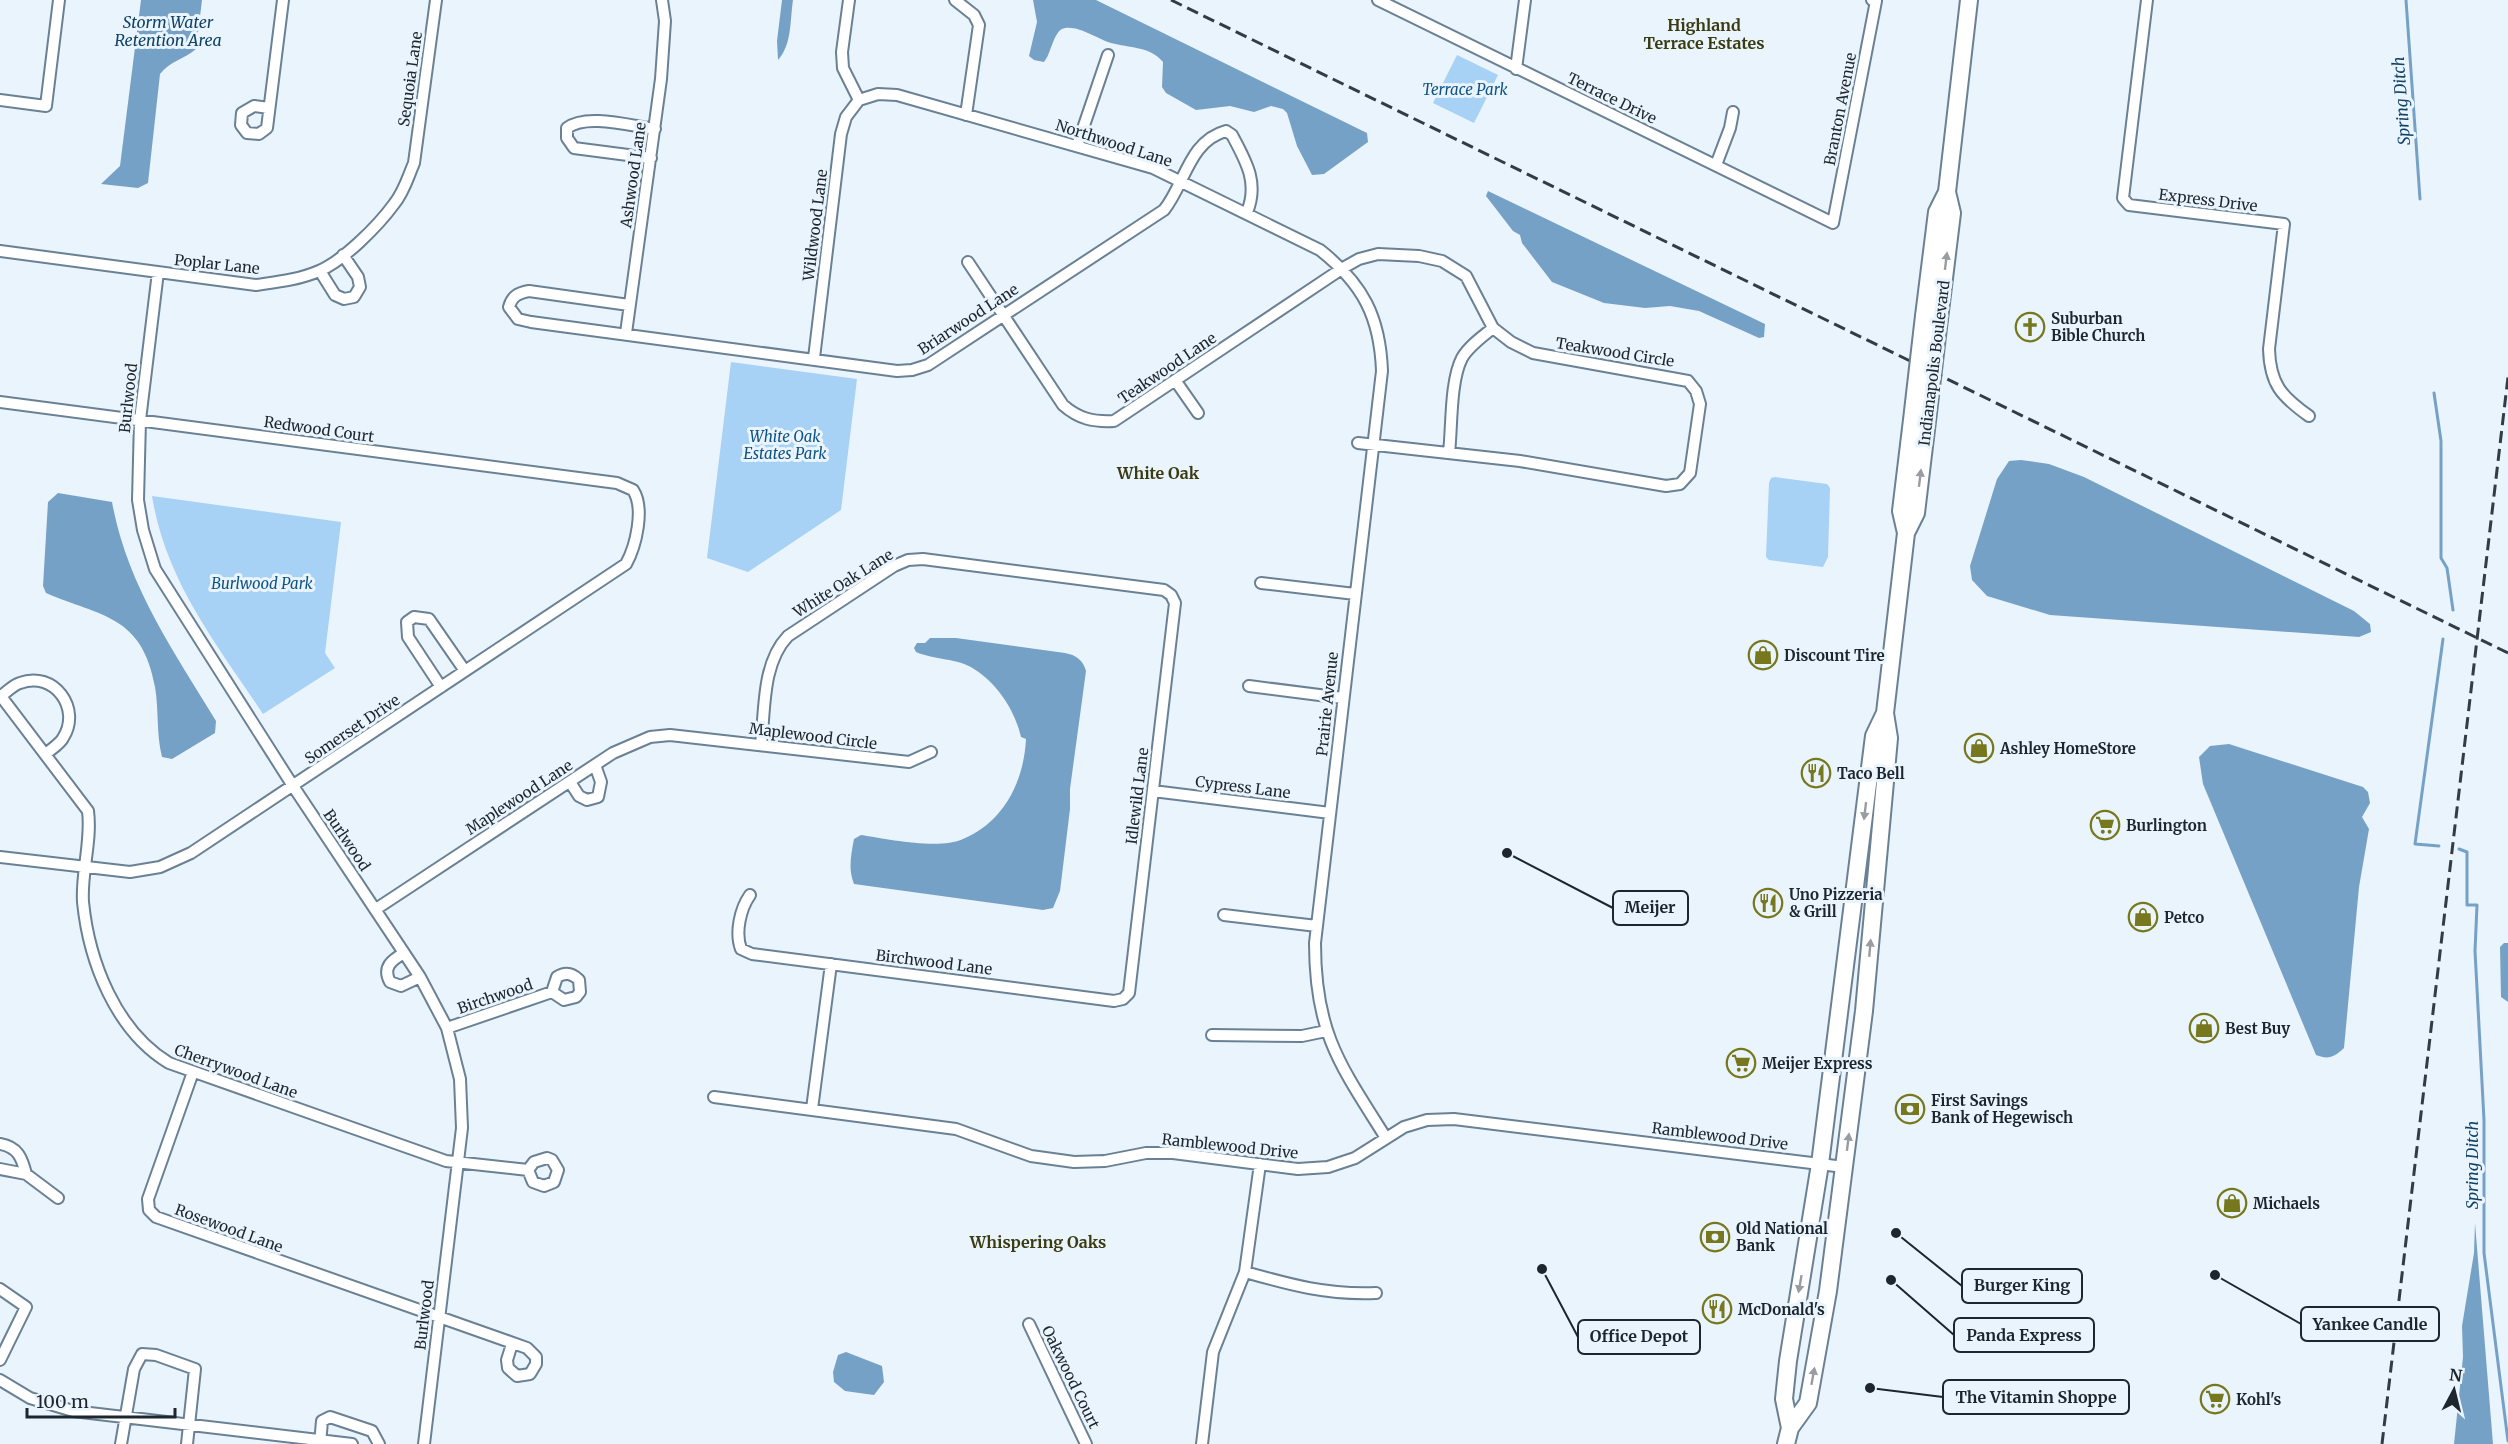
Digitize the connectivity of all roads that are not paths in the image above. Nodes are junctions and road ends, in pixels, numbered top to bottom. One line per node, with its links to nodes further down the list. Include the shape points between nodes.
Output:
1 (59, 0): 15 (street, via 46,106)
2 (283, 0): 17 (street)
3 (436, 0): 23 (street, Sequoia Lane)
4 (662, 0): 20 (street, Ashwood Lane, via 665,21)
5 (849, 0): 16 (street, via 843,68)
6 (955, 0): 19 (street, via 974,15 979,25)
7 (1525, 0): 14 (street)
8 (1872, 0): 11 (street)
9 (1969, 0): 56 (highway, Indianapolis Boulevard, bridge, via 1947,192 1952,213 1932,318 1919,421 1916,513 1906,533)
10 (2147, 0): 42 (street, Express Drive, via 2123,198 2129,205 2284,224 2269,365 2275,384 2286,399)
11 (1876, 1): 27 (street, Branton Avenue)
12 (1385, 2): 14 (street, Terrace Drive)
13 (1108, 55): 21 (street)
14 (1516, 69): 24 (street, Terrace Drive)
15 (0, 100)
16 (859, 100): 19 (street, Northwood Lane, via 878,94 897,96); 38 (street, Wildwood Lane, via 846,117 841,134)
17 (269, 108)
18 (1732, 112): 24 (street)
19 (966, 115): 21 (street, Northwood Lane)
20 (655, 129): 22 (street, Ashwood Lane); 22 (street, via 588,120 576,121 567,128 567,138 574,148)
21 (1077, 146): 25 (street, Northwood Lane, via 1153,168)
22 (651, 158): 34 (street, Ashwood Lane)
23 (414, 163): 29 (street, Poplar Lane, via 395,204)
24 (1716, 165): 27 (street, Terrace Drive)
25 (1180, 181): 26 (street, Northwood Lane); 26 (street, Briarwood Lane, via 1191,157 1216,134 1226,131 1232,135 1253,185 1254,196); 35 (street, Briarwood Lane, via 1164,210)
26 (1247, 212): 31 (street, Northwood Lane, via 1320,250)
27 (1833, 223)
28 (0, 251): 33 (street, Poplar Lane)
29 (343, 255): 32 (street, Poplar Lane); 32 (street, via 358,277 360,287 354,297 334,295)
30 (968, 262): 35 (street, Teakwood Lane)
31 (1343, 268): 36 (street, Teakwood Circle, via 1378,254 1442,261 1467,276); 39 (street, Teakwood Lane); 45 (street, Prairie Avenue, via 1361,292 1381,345 1382,371)
32 (320, 270): 33 (street, Poplar Lane, via 285,282 256,285)
33 (158, 272): 43 (street, Burlwood)
34 (629, 305): 37 (street, Ashwood Lane); 37 (street, Briarwood Lane, via 529,291 519,292 509,307 518,319)
35 (1003, 315): 38 (street, Briarwood Lane, via 928,365 912,370); 39 (street, Teakwood Lane, via 1063,405 1076,417 1114,421)
36 (1493, 328): 46 (street, via 1462,359); 46 (street, Teakwood Circle, via 1533,353 1688,381 1700,404 1690,473 1680,484 1666,486)
37 (626, 333): 38 (street, Briarwood Lane)
38 (814, 358)
39 (1175, 380): 41 (street)
40 (0, 402): 43 (street, Redwood Court)
41 (1198, 413)
42 (2309, 416)
43 (140, 420): 47 (street, Redwood Court, via 617,483); 63 (street, Burlwood, via 138,500 155,569)
44 (1358, 443): 45 (street, Teakwood Circle)
45 (1373, 444): 46 (street, Teakwood Circle); 49 (street, Prairie Avenue)
46 (1449, 453)
47 (633, 490): 51 (street, Somerset Drive, via 639,507 633,552 626,564)
48 (1261, 583): 49 (street)
49 (1355, 594): 55 (street, Prairie Avenue)
50 (1172, 595): 58 (street, White Oak Lane, via 1164,590 908,560 788,636 776,648 770,664); 64 (street, Idlewild Lane)
51 (465, 671): 53 (street, Somerset Drive); 53 (street, via 429,619 414,617 408,622 408,637)
52 (1249, 686): 55 (street)
53 (441, 687): 63 (street, Somerset Drive)
54 (0, 695): 60 (street, Cherrywood Lane); 60 (street, via 21,682 40,680 57,688 68,704 69,722 63,739)
55 (1343, 698): 65 (street, Prairie Avenue)
56 (1885, 713): 87 (highway, Indianapolis Boulevard, one-way to 87, via 1874,736); 88 (highway, Indianapolis Boulevard, one-way to 56, via 1864,1011 1889,738)
57 (689, 736): 58 (street, Maplewood Circle); 61 (street, Maplewood Lane, via 642,740)
58 (761, 745): 59 (street, Maplewood Circle, via 909,762)
59 (931, 752)
60 (46, 754): 67 (street, Cherrywood Lane, via 88,811)
61 (595, 765): 62 (street, Maplewood Lane); 62 (street, via 601,782 598,797 587,800 579,796)
62 (570, 782): 69 (street, Maplewood Lane)
63 (293, 786): 67 (street, Somerset Drive, via 191,853 160,867 130,872); 69 (street, Burlwood)
64 (1153, 791): 65 (street, Cypress Lane); 76 (street, Idlewild Lane, via 1128,993)
65 (1330, 813): 71 (street, Prairie Avenue)
66 (0, 857): 67 (street, Somerset Drive)
67 (86, 868): 80 (street, Cherrywood Lane, via 83,902 99,977 108,996 141,1043 169,1064)
68 (750, 895): 73 (street, Birchwood Lane, via 743,905 738,941 741,950)
69 (376, 909): 72 (street, Burlwood)
70 (1224, 915): 71 (street)
71 (1317, 926): 78 (street, Prairie Avenue, via 1315,981)
72 (404, 953): 74 (street, Burlwood); 74 (street, via 388,965 390,982 401,986)
73 (831, 964): 76 (street, Birchwood Lane, via 1114,1001); 82 (street)
74 (420, 977): 77 (street, Burlwood)
75 (552, 992): 77 (street, Birchwood)
76 (1124, 999)
77 (447, 1028): 85 (street, Burlwood, via 460,1079 462,1128)
78 (1326, 1031): 79 (street, via 1302,1036); 83 (street, Prairie Avenue, via 1338,1062)
79 (1212, 1035)
80 (193, 1072): 85 (street, Cherrywood Lane); 96 (street, Rosewood Lane, via 148,1199 149,1210 156,1217)
81 (714, 1096): 82 (street, Ramblewood Drive)
82 (812, 1109): 86 (street, Ramblewood Drive, via 956,1129 1031,1156 1074,1162 1173,1153)
83 (1386, 1138): 86 (street, Ramblewood Drive, via 1355,1158 1328,1167 1298,1169); 87 (street, Ramblewood Drive, via 1427,1120 1454,1119)
84 (0, 1144): 91 (street, via 16,1150)
85 (458, 1162): 90 (street, Cherrywood Lane); 96 (street, Burlwood)
86 (1260, 1164): 93 (street)
87 (1820, 1164): 88 (street, Ramblewood Drive); 103 (highway, Indianapolis Boulevard, one-way to 103, via 1788,1361 1784,1399)
88 (1844, 1167): 103 (highway, Indianapolis Boulevard, one-way to 88, via 1808,1402)
89 (0, 1169): 91 (street)
90 (528, 1170)
91 (26, 1174): 92 (street)
92 (58, 1198)
93 (1245, 1272): 95 (street, via 1311,1291); 111 (street, via 1212,1352)
94 (0, 1288): 99 (street, via 26,1306)
95 (1376, 1293)
96 (439, 1319): 98 (street); 109 (street, Burlwood)
97 (1029, 1324): 110 (street, Oakwood Court)
98 (512, 1344)
99 (0, 1359)
100 (0, 1380): 101 (street, via 30,1398 74,1411)
101 (124, 1417): 102 (street); 102 (street, via 136,1360 142,1354 156,1355 195,1369); 105 (street)
102 (190, 1425): 104 (street); 106 (street)
103 (1788, 1436)
104 (320, 1442): 107 (street); 108 (street, via 322,1421 330,1417 372,1431)
105 (121, 1444)
106 (187, 1444)
107 (352, 1444)
108 (379, 1444)
109 (424, 1444)
110 (1086, 1444)
111 (1202, 1444)

